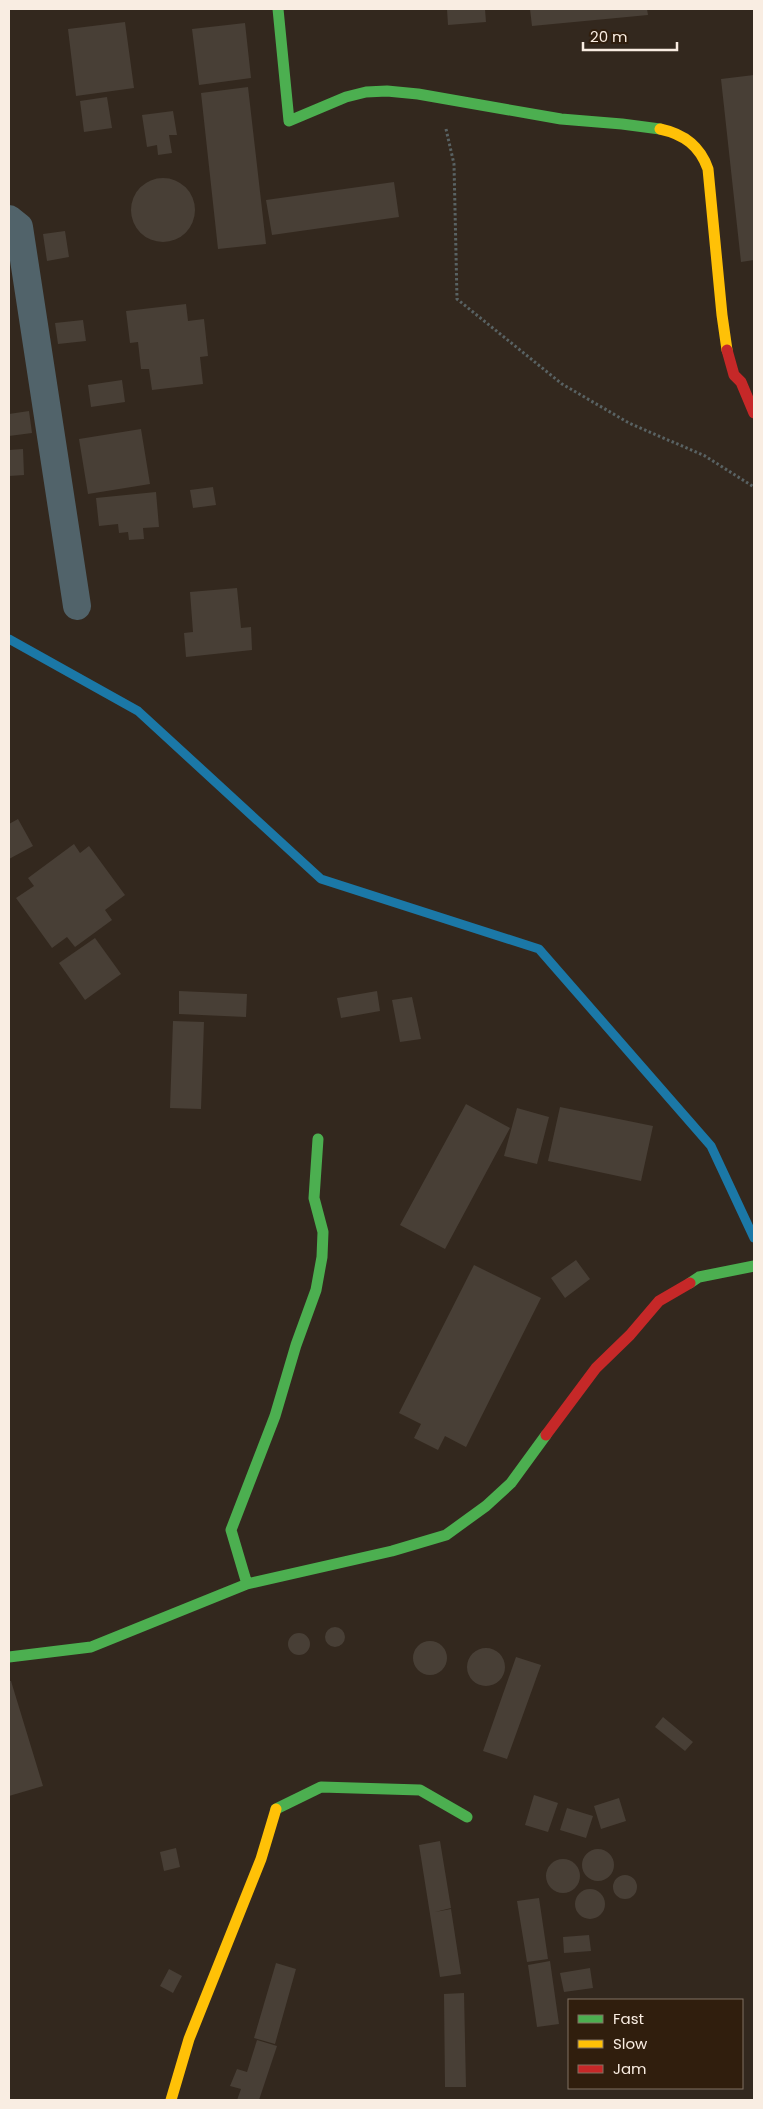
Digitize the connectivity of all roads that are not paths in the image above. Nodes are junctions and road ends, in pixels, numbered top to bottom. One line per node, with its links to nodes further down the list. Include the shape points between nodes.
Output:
1 (278, 9): 3 (street, via 289,121 322,105 365,92 386,91 561,119 665,129 697,146 710,176 729,362)
2 (9, 219): 4 (street, via 19,227)
3 (754, 413)
4 (76, 606)
5 (318, 1139): 7 (street, via 314,1198 323,1232 316,1290 275,1416 231,1530)
6 (754, 1266): 7 (street, via 699,1277 659,1301 596,1368 511,1483 446,1535 392,1551)
7 (247, 1584): 8 (street, via 91,1647)
8 (9, 1657)
9 (467, 1817): 10 (street, via 420,1790 321,1787 276,1808 261,1859 189,2040)
10 (171, 2100)

